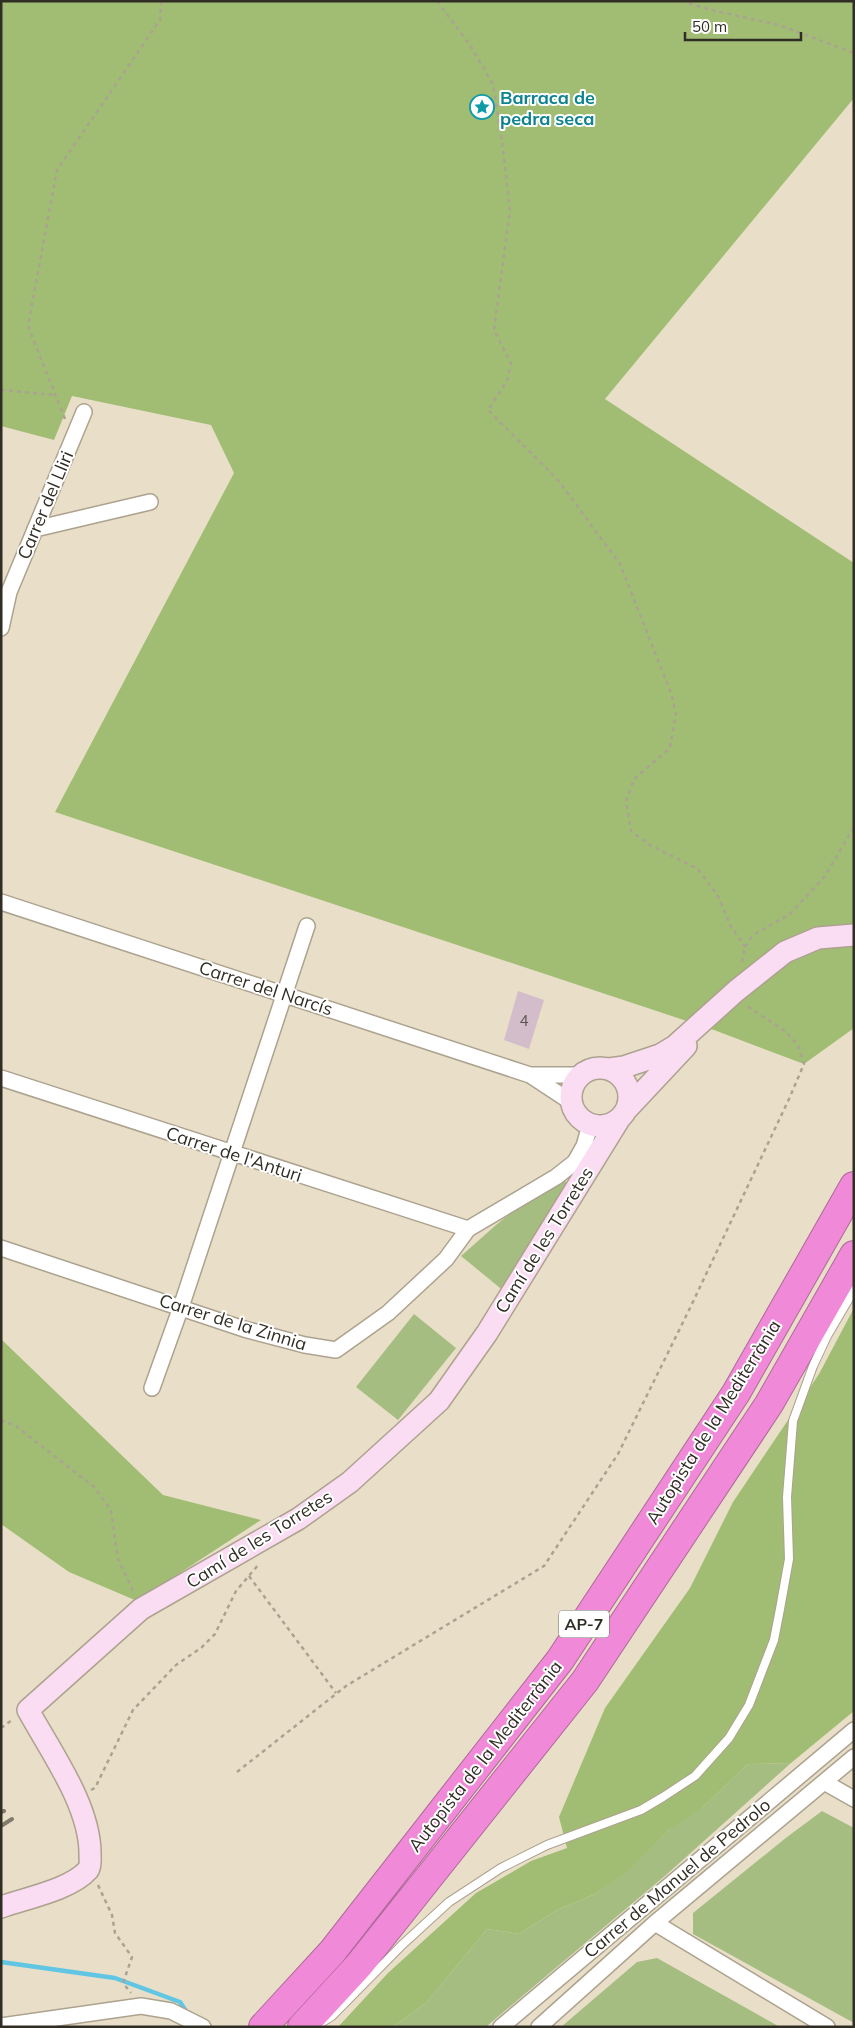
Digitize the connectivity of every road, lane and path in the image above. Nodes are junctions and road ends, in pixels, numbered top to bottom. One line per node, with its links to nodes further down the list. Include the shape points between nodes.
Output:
1 (162, 1): 6 (path, via 160,20 57,170 28,326)
2 (437, 1): 13 (path, via 470,45 493,84 503,149 510,210 494,330 511,363 508,381 488,410 558,480 620,564 671,693 676,715 670,748 634,779 626,801 631,830 650,845 698,869 718,896 745,947 753,935 790,914 826,876)
3 (681, 1): 4 (path, via 779,25)
4 (854, 54)
5 (1, 390): 6 (path)
6 (55, 395): 8 (path)
7 (84, 412): 8 (street, Carrer del Lliri)
8 (73, 439): 10 (street, Carrer del Lliri)
9 (150, 502): 10 (street)
10 (34, 529): 11 (street, Carrer del Lliri)
11 (5, 586): 12 (street, Carrer del Lliri)
12 (1, 628)
13 (854, 827)
14 (1, 902): 18 (street, Carrer del Narcís)
15 (307, 926): 18 (street)
16 (854, 935): 17 (street, Camí de les Torretes, via 818,938 785,952)
17 (736, 992): 19 (street, Camí de les Torretes); 37 (path, via 749,1009 785,1031 798,1044 804,1064 618,1454 544,1566)
18 (285, 994): 21 (street, Carrer del Narcís); 27 (street)
19 (715, 1011): 20 (street, Camí de les Torretes, via 660,1056); 25 (street, Camí de les Torretes)
20 (609, 1069): 22 (street, via 594,1068); 25 (street, via 625,1081 629,1090 630,1100)
21 (530, 1075): 22 (street, Carrer del Narcís); 24 (street, Carrer del Narcís)
22 (581, 1075): 24 (street, via 574,1083)
23 (1, 1078): 27 (street, Carrer de l'Anturi)
24 (571, 1102): 26 (street, via 578,1116)
25 (623, 1115): 26 (street, via 605,1126); 36 (street, Camí de les Torretes, via 487,1333 440,1401 350,1482 298,1519)
26 (590, 1125): 29 (street, Carrer de la Zinnia, via 575,1162 556,1177)
27 (231, 1153): 29 (street, Carrer de l'Anturi); 33 (street)
28 (854, 1186): 50 (highway, Autopista de la Mediterrània / AP-7, via 736,1393 560,1660 332,1952)
29 (468, 1229): 33 (street, Carrer de la Zinnia, via 446,1259 388,1313 336,1350 244,1329)
30 (1, 1248): 33 (street, Carrer de la Zinnia)
31 (854, 1255): 51 (highway, Autopista de la Mediterrània / AP-7, via 769,1404 585,1681 359,1966)
32 (854, 1290): 52 (lane, via 813,1366 793,1421 787,1497 789,1559 774,1640 749,1705 730,1738 695,1776 641,1810 547,1845 501,1868 449,1902 332,2016)
33 (181, 1307): 34 (street)
34 (152, 1388)
35 (1, 1420): 36 (path, via 16,1426 94,1487 111,1510 118,1559)
36 (141, 1610): 42 (street, Camí de les Torretes, via 28,1710)
37 (336, 1694): 40 (path); 42 (path, via 249,1576 236,1591 216,1634 176,1665 133,1710 95,1788)
38 (854, 1730): 53 (street, Carrer de Manuel de Pedrolo)
39 (854, 1757): 41 (street, Carrer de Manuel de Pedrolo)
40 (237, 1772)
41 (824, 1782): 43 (street); 46 (street, Carrer de Manuel de Pedrolo)
42 (76, 1798): 44 (street, Camí de les Torretes, via 90,1840)
43 (854, 1799)
44 (90, 1866): 45 (street, via 63,1888); 47 (path, via 112,1915 115,1933 132,1957 123,1983)
45 (1, 1907)
46 (655, 1923): 54 (street, Carrer de Manuel de Pedrolo); 55 (street)
47 (141, 2006): 48 (street); 49 (street, via 171,2012)
48 (1, 2026)
49 (203, 2027)
50 (263, 2027)
51 (302, 2027)
52 (315, 2027)
53 (501, 2027)
54 (539, 2027)
55 (827, 2027)

